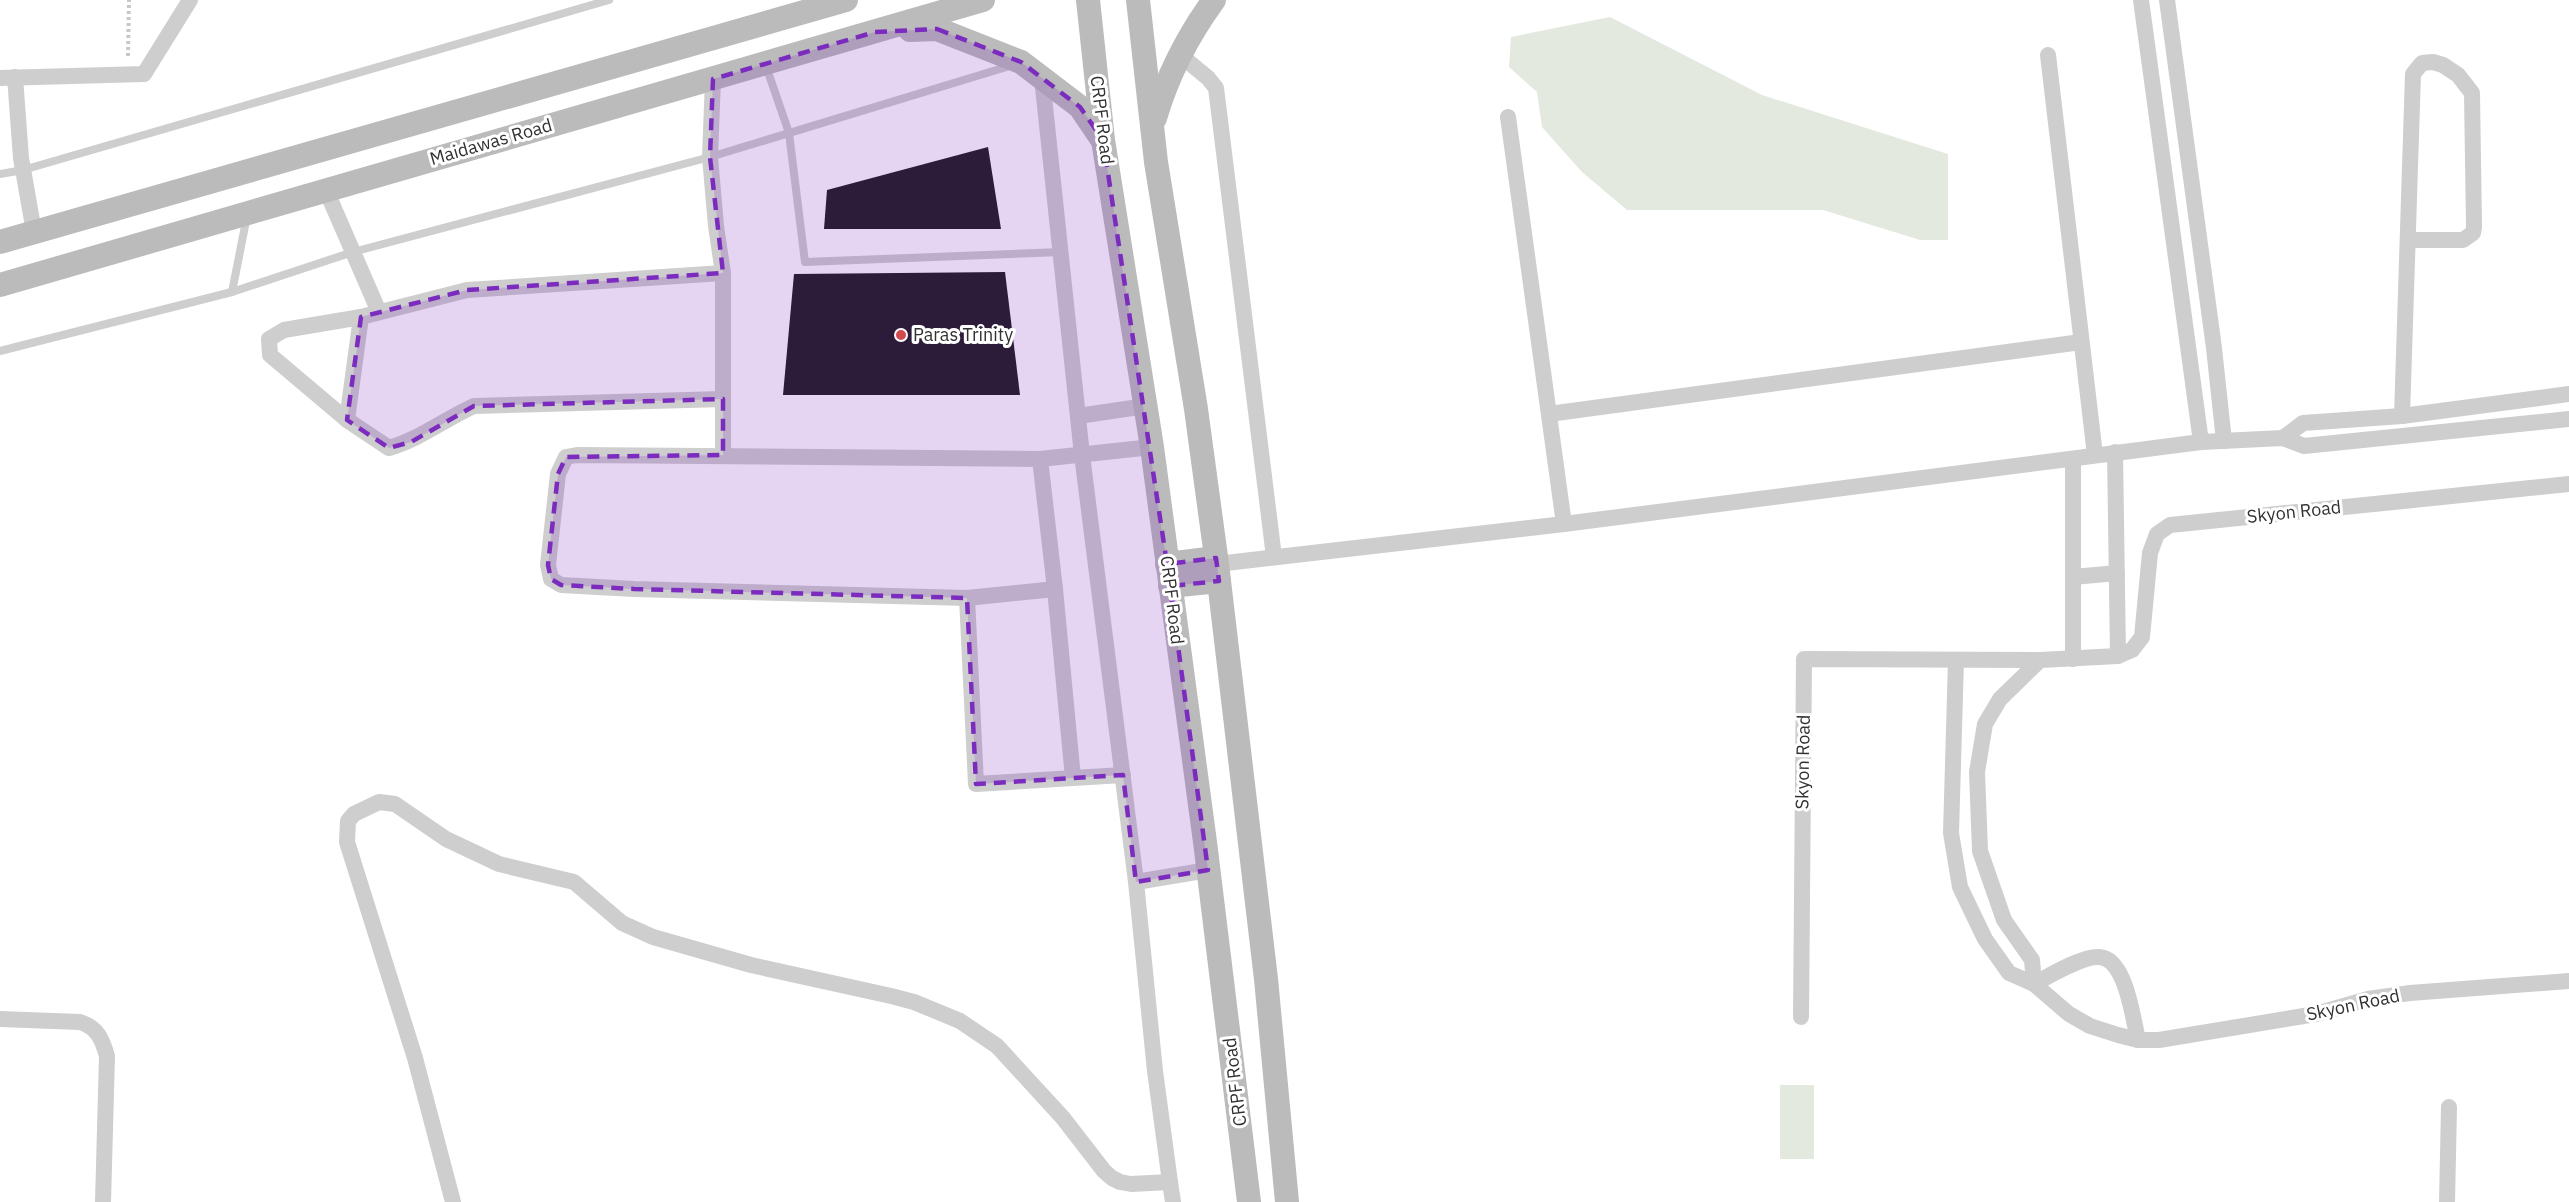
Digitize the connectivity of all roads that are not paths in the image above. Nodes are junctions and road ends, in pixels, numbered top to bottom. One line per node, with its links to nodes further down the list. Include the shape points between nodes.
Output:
1 (190, 0): 15 (street, via 144,74)
2 (609, 0): 23 (lane)
3 (846, 0): 27 (street)
4 (983, 0): 10 (street, Maidawas Road)
5 (1088, 0): 21 (street, CRPF Road)
6 (1138, 0): 19 (street)
7 (1214, 0): 11 (street)
8 (2141, 0): 49 (street)
9 (2167, 0): 48 (street)
10 (875, 32): 13 (street, via 938,29); 14 (street, Maidawas Road)
11 (1179, 54): 19 (street); 59 (street, via 1216,88)
12 (2048, 55): 37 (street)
13 (1021, 62): 16 (street); 20 (lane)
14 (765, 64): 17 (street, Maidawas Road); 20 (lane)
15 (7, 77): 23 (street)
16 (1042, 78): 21 (street, via 1080,107); 31 (street)
17 (713, 79): 22 (street); 25 (street, Maidawas Road)
18 (1508, 117): 42 (street)
19 (1152, 125): 60 (street)
20 (789, 133): 22 (lane); 31 (lane, via 805,262)
21 (1103, 140): 41 (street, CRPF Road)
22 (710, 157): 30 (lane); 32 (street)
23 (23, 170): 24 (lane); 27 (street)
24 (0, 174)
25 (326, 190): 26 (street, Maidawas Road); 30 (street)
26 (248, 213): 33 (street, Maidawas Road); 34 (lane)
27 (34, 232): 29 (street)
28 (2410, 240): 28 (street, via 2414,74 2422,63 2433,62 2458,75 2472,93 2474,227 2473,233 2463,240); 44 (street)
29 (0, 242)
30 (353, 252): 34 (lane); 35 (street)
31 (1060, 252): 43 (street)
32 (723, 273): 35 (street, via 468,290); 40 (street)
33 (0, 285)
34 (232, 292): 38 (lane)
35 (379, 312): 36 (street)
36 (361, 316): 46 (street); 46 (street, via 284,330 269,339 270,355)
37 (2081, 342): 42 (street); 54 (street)
38 (0, 351)
39 (2569, 394): 44 (street)
40 (723, 399): 46 (street, via 474,406 411,442 389,448); 52 (street)
41 (1146, 406): 43 (street); 50 (street, CRPF Road)
42 (1549, 414): 58 (street)
43 (1078, 416): 53 (street)
44 (2402, 416): 47 (street, via 2303,423)
45 (2569, 419): 47 (street, via 2304,446)
46 (346, 420)
47 (2283, 438): 48 (street)
48 (2224, 441): 49 (street)
49 (2201, 442): 51 (street)
50 (1152, 447): 53 (street); 62 (street, CRPF Road)
51 (2115, 452): 54 (street); 61 (street)
52 (723, 455): 55 (street); 65 (street, via 566,457 558,474 548,565 551,579 561,585 634,589)
53 (1082, 455): 55 (street); 70 (street)
54 (2095, 455): 56 (street)
55 (1040, 459): 64 (street)
56 (2073, 459): 58 (street); 63 (street)
57 (2569, 484): 66 (street, Skyon Road, via 2170,525 2157,534 2150,553 2142,637 2132,651)
58 (1564, 524): 59 (street)
59 (1274, 557): 60 (street)
60 (1218, 567): 62 (street); 85 (street, via 1266,979)
61 (2117, 573): 63 (street); 66 (street)
62 (1169, 575): 72 (street, CRPF Road)
63 (2073, 577): 67 (street)
64 (1055, 589): 65 (street); 71 (street)
65 (968, 598): 71 (street, via 976,784)
66 (2118, 656): 67 (street, Skyon Road)
67 (2073, 659): 69 (street, Skyon Road)
68 (1956, 660): 69 (street, Skyon Road); 75 (street, Skyon Road, via 1951,824 1960,887 1985,939 2009,973); 76 (street, Skyon Road, via 1804,659)
69 (2040, 660): 75 (street, via 2000,699 1986,724 1977,772 1980,851 2004,920 2032,960)
70 (1123, 775): 71 (street); 73 (street)
71 (1072, 778)
72 (1209, 870): 73 (street); 84 (street, CRPF Road)
73 (1136, 882): 80 (street)
74 (2569, 981): 78 (street, Skyon Road, via 2410,993 2368,999 2304,1016 2159,1041)
75 (2034, 984): 78 (street, Skyon Road, via 2090,1026); 78 (street, via 2081,961 2098,957 2109,960 2120,970)
76 (1801, 1017)
77 (0, 1019): 81 (street, via 80,1023 92,1026 102,1038 107,1056)
78 (2138, 1041)
79 (2449, 1107): 86 (street)
80 (1170, 1182): 82 (street, via 1131,1184 1112,1178 997,1046 960,1021 914,1002 751,965 653,937 622,923 574,882 499,864 446,839 395,804 379,802 348,821 347,842 415,1058); 83 (street)
81 (103, 1202)
82 (453, 1202)
83 (1173, 1202)
84 (1249, 1202)
85 (1287, 1202)
86 (2447, 1202)

